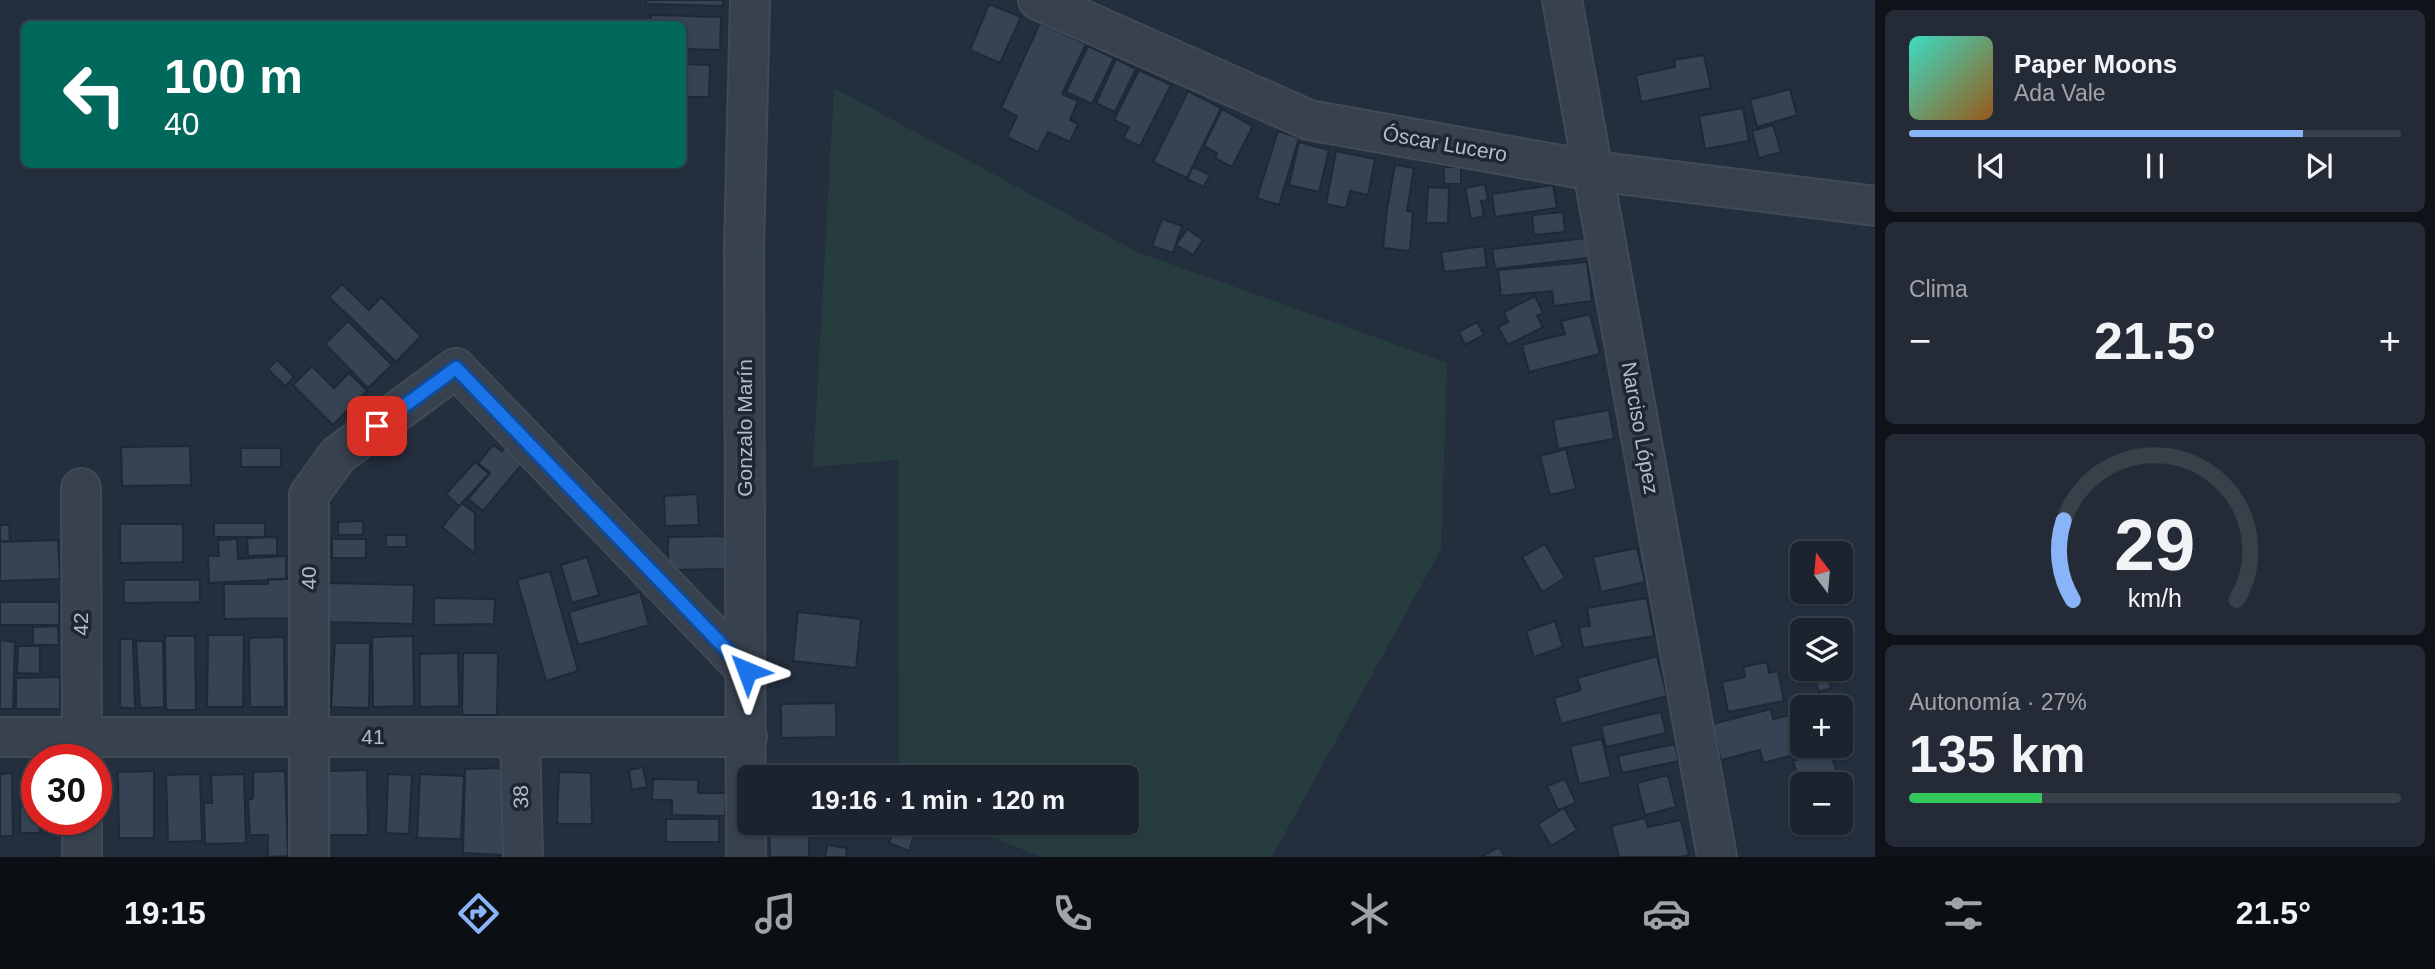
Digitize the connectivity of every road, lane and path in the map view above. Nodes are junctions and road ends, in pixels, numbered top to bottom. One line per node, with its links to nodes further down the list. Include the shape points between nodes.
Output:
1 (750, 0): 7 (street, Gonzalo Marín, via 744,248)
2 (1038, 0): 4 (street, Óscar Lucero, via 1308,120)
3 (1562, 0): 4 (street, Narciso López)
4 (1594, 171): 5 (street, Óscar Lucero); 20 (street, Narciso López)
5 (1875, 206)
6 (81, 488): 13 (street, 42)
7 (747, 671): 9 (street, 40, via 456,368 338,455 309,495); 11 (street, Gonzalo Marín)
8 (0, 737): 12 (street, 41)
9 (309, 737): 10 (street, 41); 14 (street, 41); 17 (street, 40)
10 (520, 737): 11 (street, 41); 18 (street, 38)
11 (747, 737): 19 (street, Gonzalo Marín)
12 (52, 744)
13 (82, 744)
14 (112, 747)
15 (82, 835): 16 (street)
16 (82, 857)
17 (309, 857)
18 (523, 857)
19 (747, 857)
20 (1717, 857)

